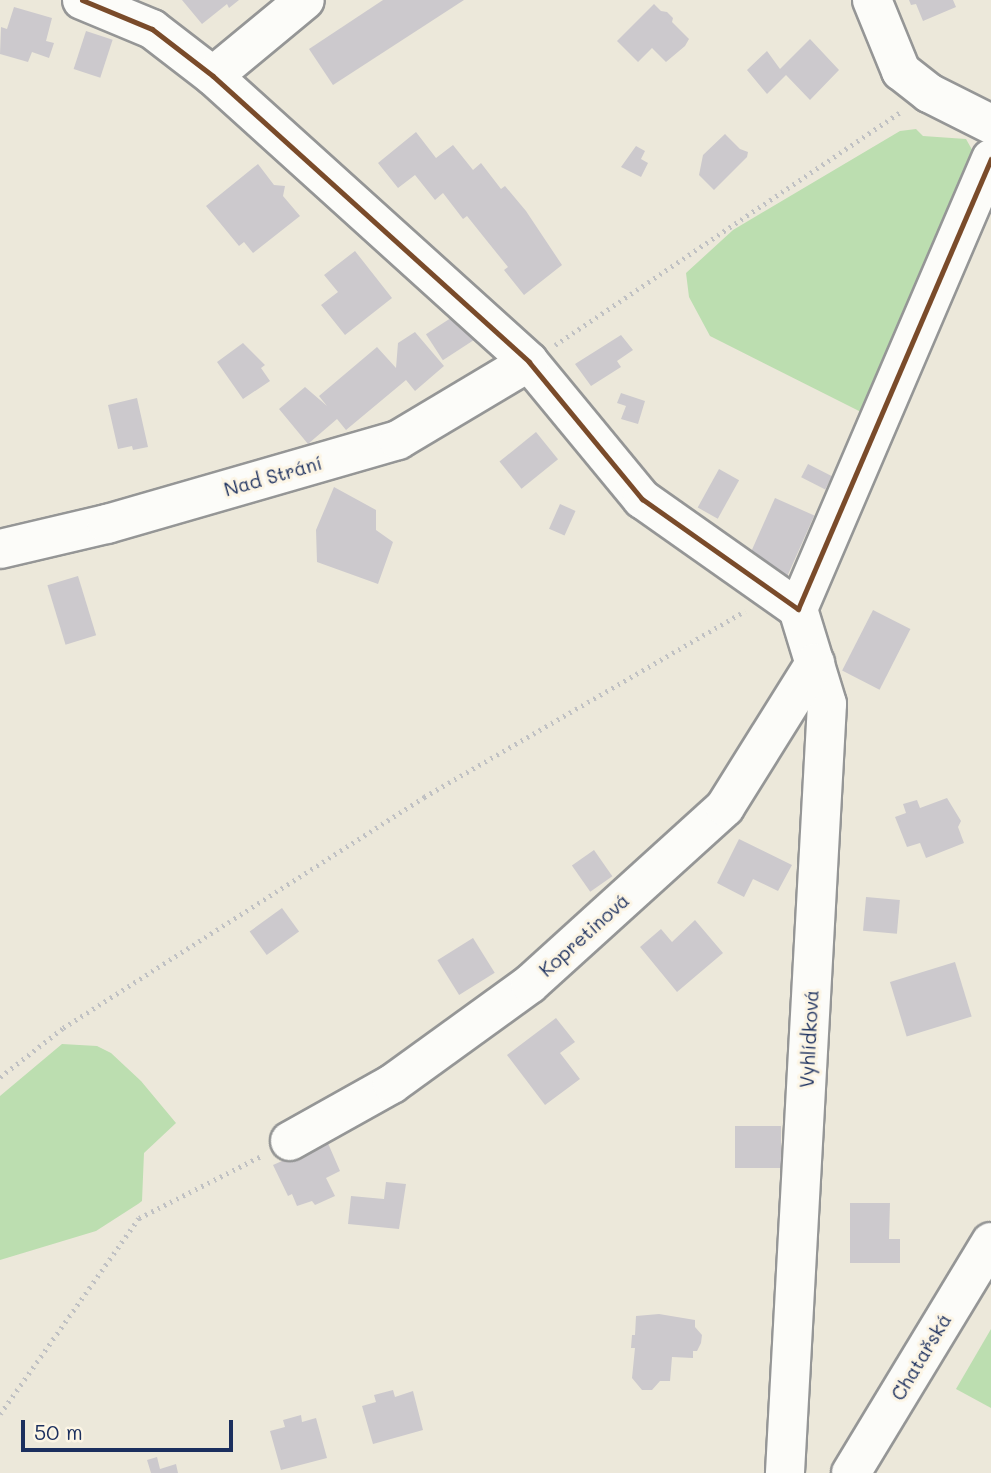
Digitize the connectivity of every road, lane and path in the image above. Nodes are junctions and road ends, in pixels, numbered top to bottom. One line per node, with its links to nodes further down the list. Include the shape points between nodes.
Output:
1 (82, 0): 4 (street, via 152,29)
2 (305, 0): 4 (street)
3 (872, 0): 5 (street, via 901,71)
4 (212, 76): 8 (street)
5 (929, 93): 6 (street); 8 (path)
6 (991, 124)
7 (991, 159): 10 (street)
8 (529, 362): 9 (street, Nad Strání, via 398,440 107,524); 10 (street, via 642,499)
9 (0, 549)
10 (787, 601): 11 (street, Vyhlídková); 12 (path, via 424,797 63,1028)
11 (815, 663): 13 (street, Kopretinová, via 725,807 530,984 392,1084); 16 (street, Vyhlídková, via 827,704)
12 (0, 1077)
13 (290, 1141): 15 (path, via 139,1218)
14 (991, 1242): 17 (street, Chatařská)
15 (0, 1414)
16 (785, 1473)
17 (851, 1473)

